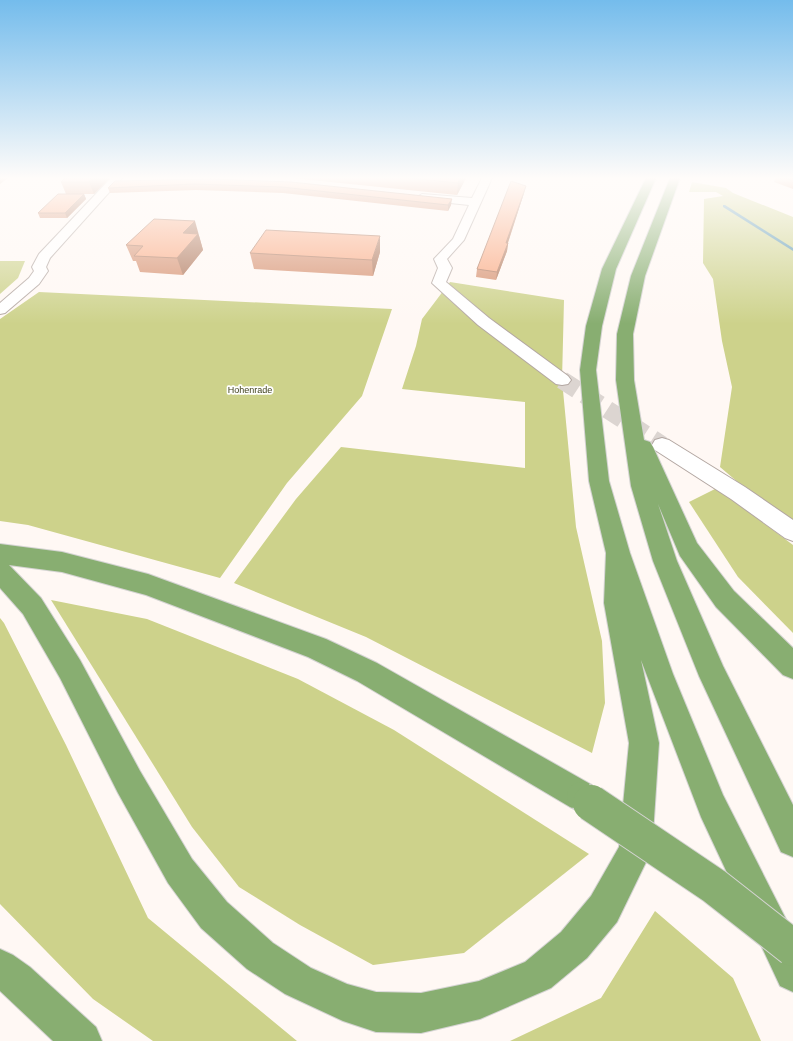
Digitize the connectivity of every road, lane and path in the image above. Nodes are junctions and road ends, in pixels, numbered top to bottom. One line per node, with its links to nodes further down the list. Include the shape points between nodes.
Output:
1 (73, 227): 5 (street, via 44,257 38,267 41,271 34,281)
2 (464, 227): 6 (street, via 458,240 440,259 445,268 439,283 453,297)
3 (629, 227): 10 (highway, via 609,269 594,326 588,370 599,481)
4 (657, 227): 7 (highway, via 638,276 625,334 625,380)
5 (0, 310)
6 (562, 380)
7 (629, 414): 13 (highway, via 688,549 725,600); 14 (highway, via 641,486 666,561 714,676)
8 (662, 445): 9 (street, via 738,493)
9 (793, 532)
10 (618, 553): 12 (highway, via 616,603 644,743 634,850 604,909 574,944 538,975 480,1000 420,1013 376,1012 343,1002 298,981 260,956 214,915 180,871 129,782 70,669 32,606); 17 (highway, via 659,674 712,806)
11 (0, 554): 15 (highway, bridge, via 62,562 148,585 316,648 367,672 581,796 714,886)
12 (0, 571)
13 (793, 666)
14 (793, 840)
15 (793, 948)
16 (0, 968): 18 (highway, via 17,980)
17 (793, 973)
18 (82, 1041)

